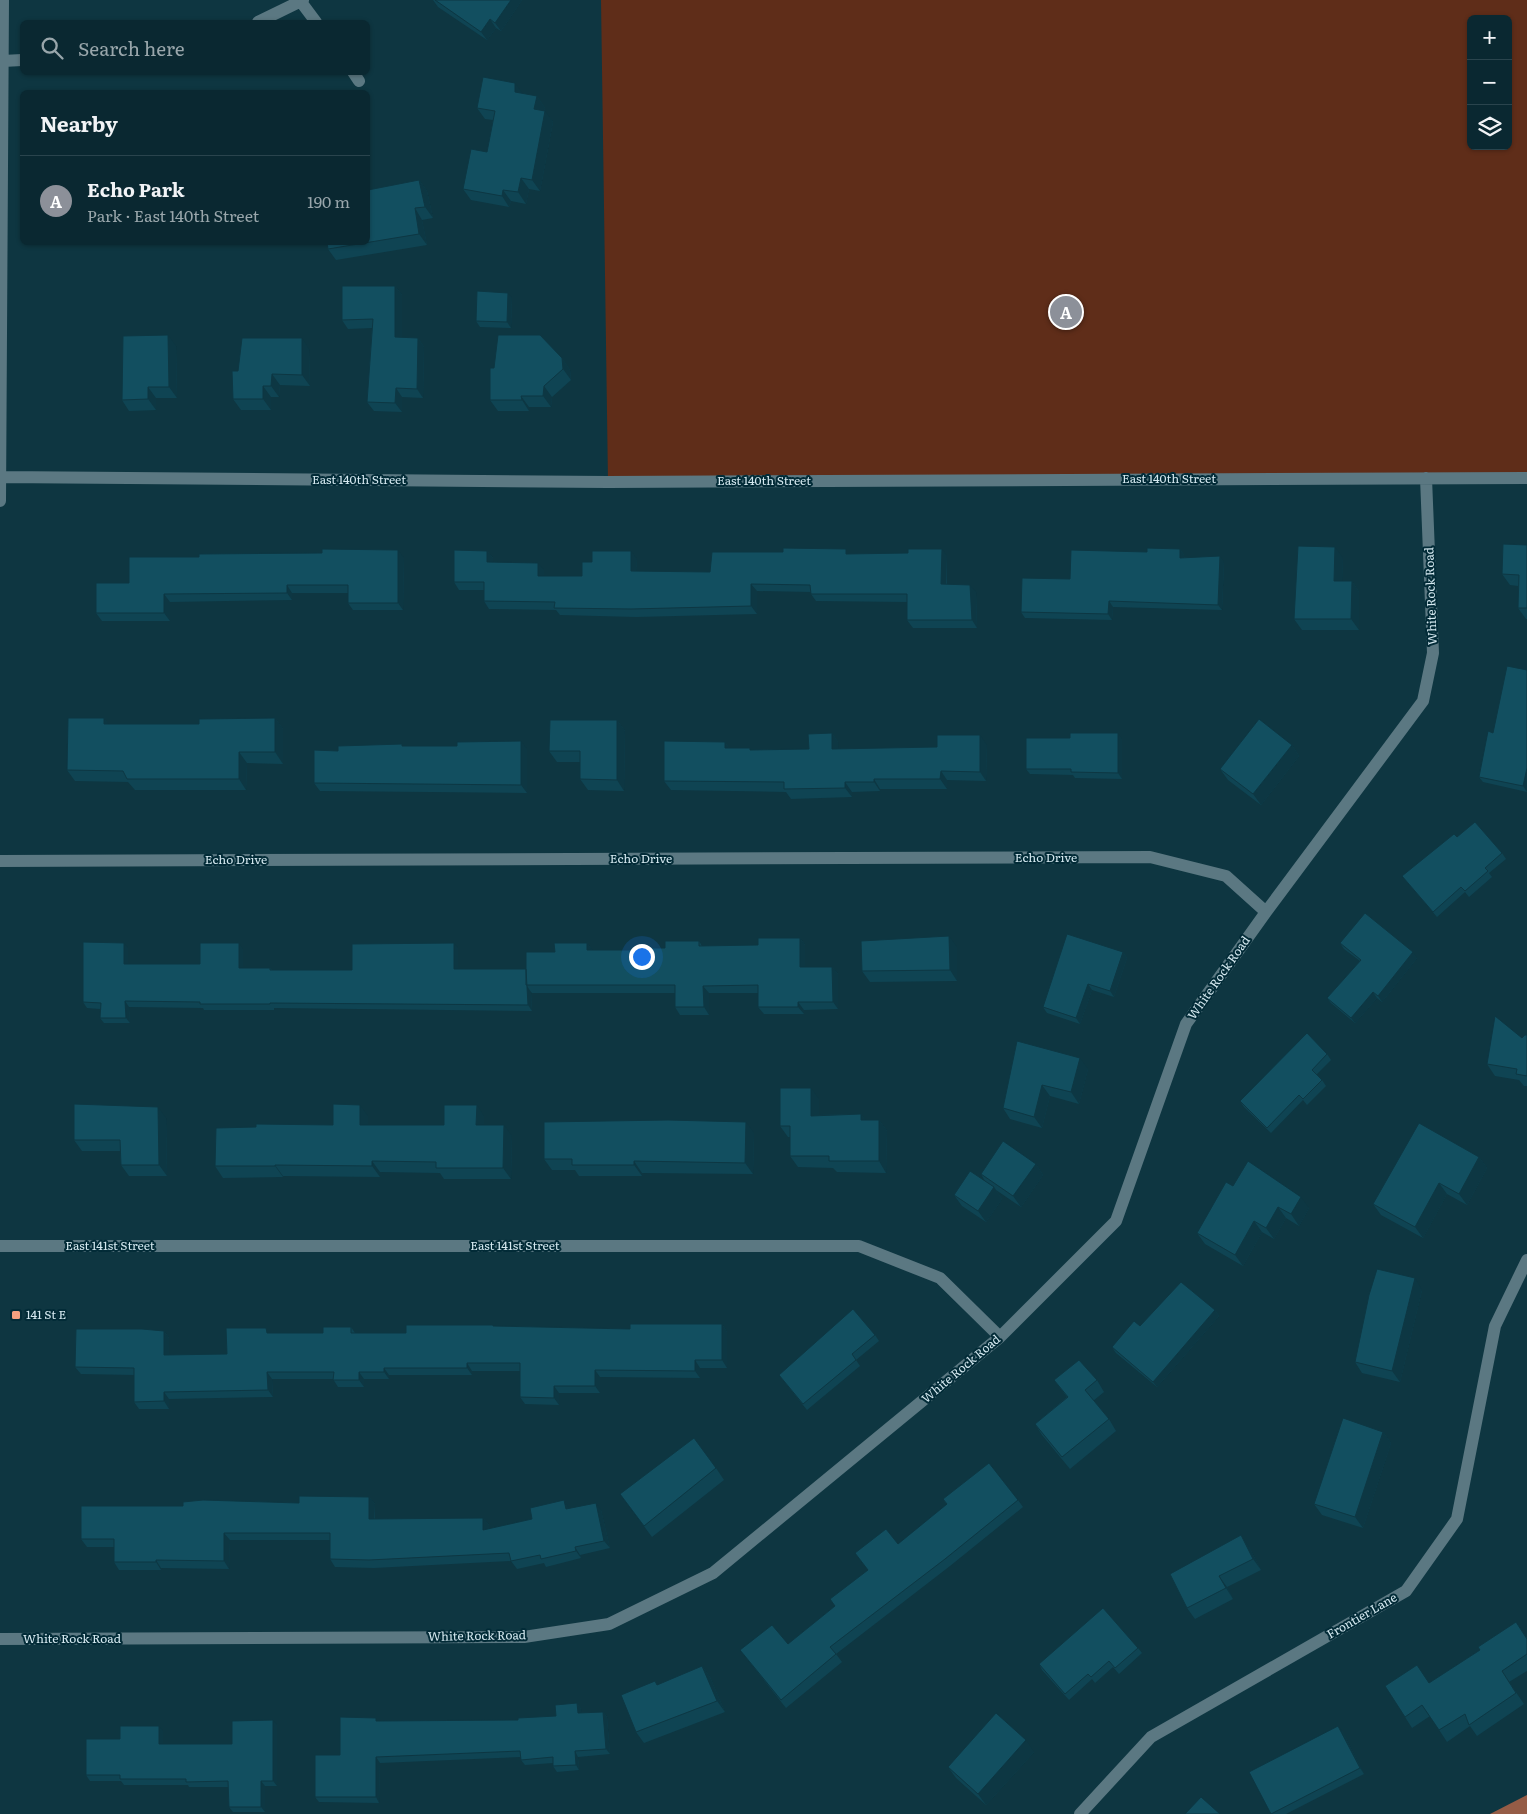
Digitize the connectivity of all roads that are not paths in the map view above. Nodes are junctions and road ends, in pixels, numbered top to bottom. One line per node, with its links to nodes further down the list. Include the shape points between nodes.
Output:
1 (3, 0): 6 (street)
2 (302, 1): 3 (street); 4 (street)
3 (262, 20)
4 (315, 20)
5 (20, 60): 6 (street)
6 (3, 61): 7 (street)
7 (0, 477): 8 (street, East 140th Street, via 608,482); 10 (street)
8 (1426, 478): 9 (street, East 140th Street); 12 (street, White Rock Road, via 1433,652 1423,702)
9 (1527, 478)
10 (0, 501)
11 (0, 861): 12 (street, Echo Drive, via 1150,858 1226,876)
12 (1266, 912): 15 (street, White Rock Road, via 1186,1024 1116,1221)
13 (0, 1246): 15 (street, East 141st Street, via 859,1246 940,1278)
14 (1527, 1260): 17 (street, Frontier Lane, via 1496,1326 1457,1519 1406,1591 1151,1737)
15 (1000, 1337): 16 (street, White Rock Road, via 713,1573 609,1624 524,1637)
16 (0, 1639)
17 (1080, 1814)

